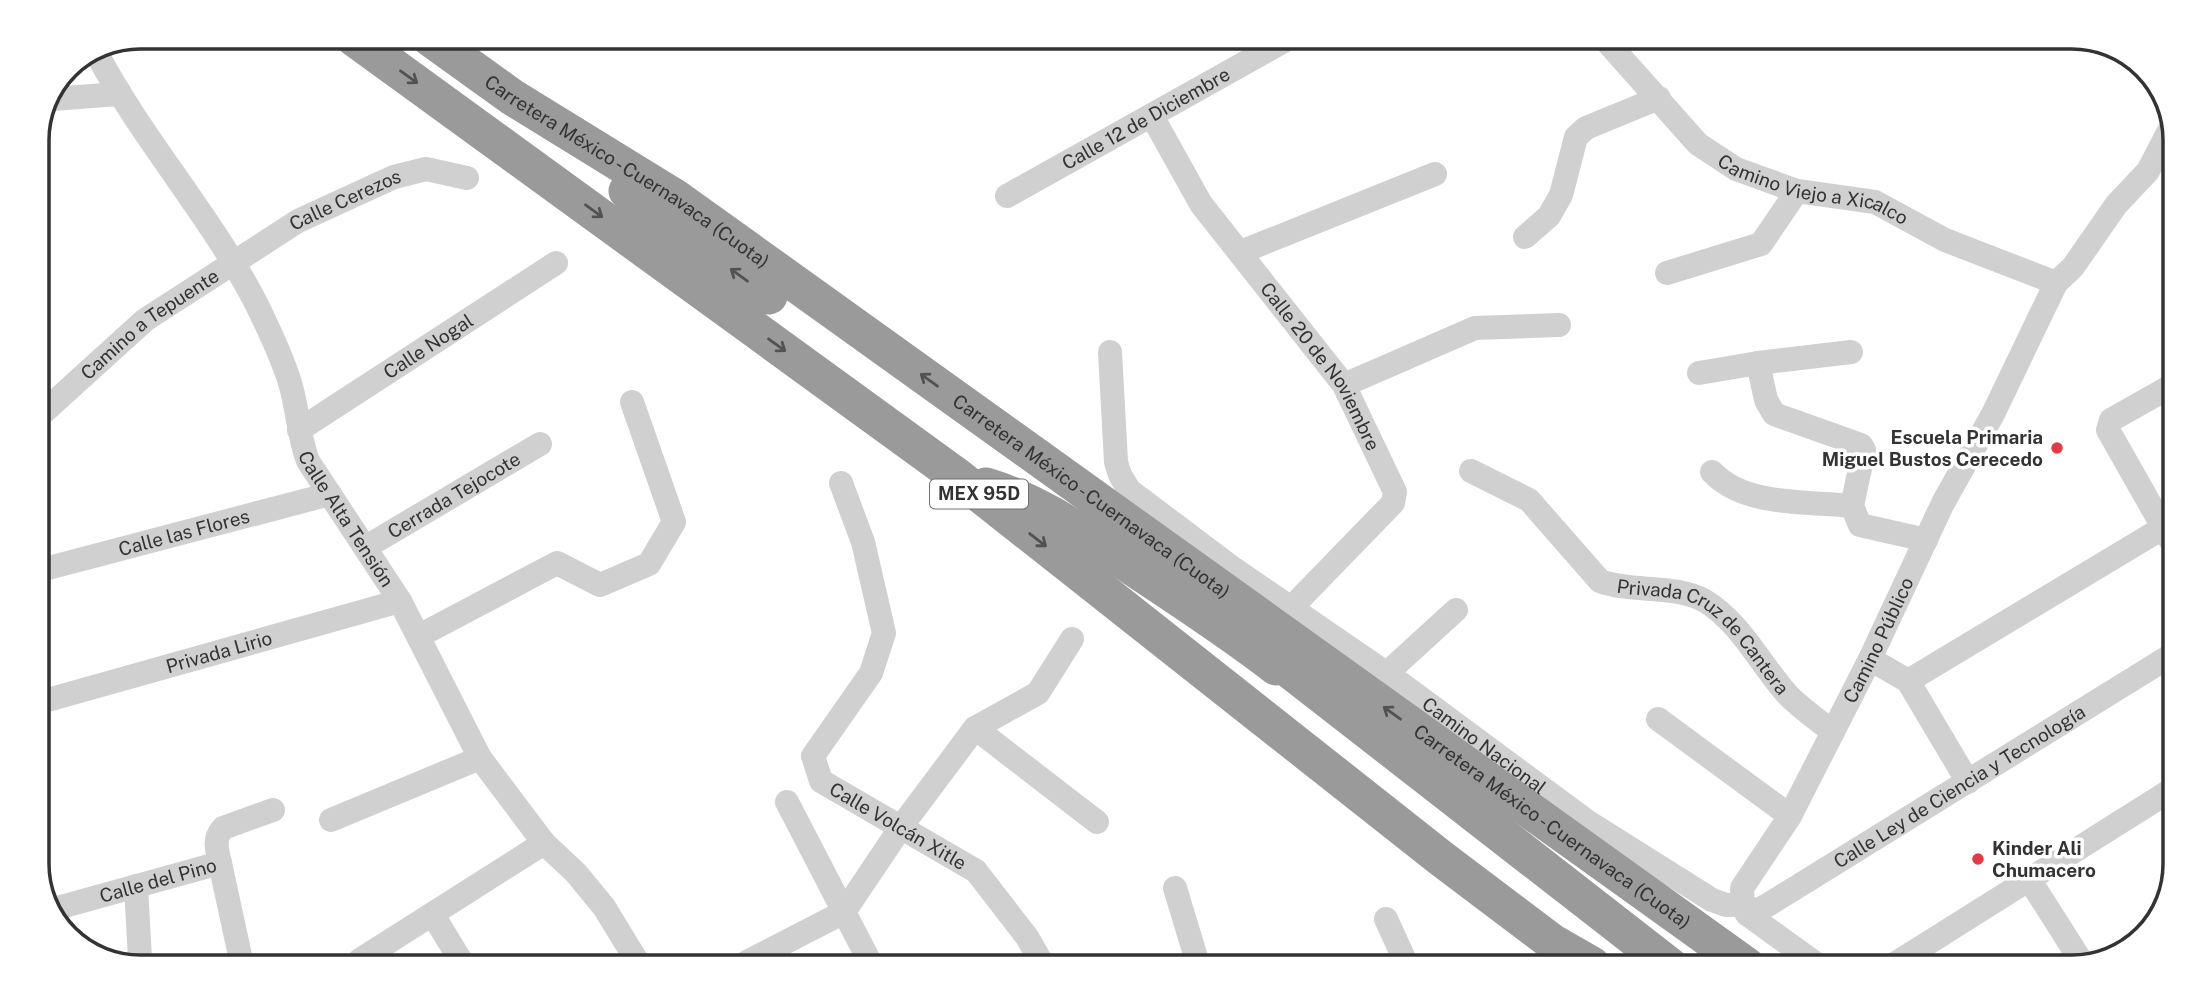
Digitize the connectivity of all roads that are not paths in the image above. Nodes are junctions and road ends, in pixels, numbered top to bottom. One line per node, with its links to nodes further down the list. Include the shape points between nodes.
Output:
1 (369, 49): 35 (highway, MEX 95D, one-way to 35)
2 (445, 49): 7 (highway, Carretera México - Cuernavaca (Cuota) / MEX 95D)
3 (1270, 49): 10 (street, Calle 12 de Diciembre)
4 (1614, 49): 8 (street, Camino Viejo a Xicalco)
5 (99, 59): 6 (street, Calle Alta Tensión)
6 (118, 94): 9 (street); 19 (street, Calle Alta Tensión)
7 (513, 97): 91 (highway, one-way to 7, via 1232,625 668,224); 92 (highway, Carretera México - Cuernavaca (Cuota) / MEX 95D, one-way to 7, via 676,198)
8 (1659, 98): 14 (street, Camino Viejo a Xicalco, via 1699,144 1717,157 1735,169); 16 (street, via 1586,128 1576,137 1561,195 1549,216)
9 (59, 99)
10 (1152, 116): 15 (street, Calle 12 de Diciembre); 17 (street, Calle 20 de Noviembre, via 1201,204)
11 (2163, 143): 21 (street, Camino Público, via 2148,172 2116,205 2073,267)
12 (1435, 174): 17 (street)
13 (467, 178): 19 (street, Calle Cerezos, via 426,169 394,177 298,221)
14 (1797, 191): 20 (street, via 1761,244); 21 (street, Camino Viejo a Xicalco, via 1875,202 1945,240)
15 (1007, 196)
16 (1525, 237)
17 (1241, 252): 27 (street, Calle 20 de Noviembre)
18 (556, 263): 31 (street, Calle Nogal)
19 (234, 264): 30 (street, Camino a Tepuente, via 145,320); 31 (street, Calle Alta Tensión, via 277,347)
20 (1667, 273)
21 (2056, 283): 41 (street, Camino Público)
22 (1559, 325): 27 (street, via 1489,326 1459,334)
23 (1110, 352): 45 (street, Camino Nacional, via 1120,475 1129,490)
24 (1851, 352): 25 (street)
25 (1758, 363): 26 (street); 38 (street, via 1774,414 1861,445 1864,450)
26 (1699, 373)
27 (1344, 385): 45 (street, Calle 20 de Noviembre, via 1395,492 1393,503)
28 (2163, 390): 39 (street, via 2112,420 2108,430)
29 (632, 402): 47 (street, via 674,522 649,564 600,585 557,563)
30 (49, 407)
31 (299, 430): 37 (street, Calle Alta Tensión, via 308,461)
32 (540, 444): 42 (street, Cerrada Tejocote)
33 (1471, 471): 56 (street, Privada Cruz de Cantera, via 1529,500 1600,581 1703,600 1725,616 1789,696)
34 (1712, 472): 38 (street, via 1734,490 1754,495)
35 (958, 477): 59 (highway, via 1016,495 1082,532 1239,638); 68 (highway, MEX 95D, one-way to 68)
36 (841, 483): 66 (street, Calle Volcán Xitle, via 863,542 884,633 871,673 813,756 815,769 821,781)
37 (330, 494): 42 (street, Calle Alta Tensión); 43 (street, Calle las Flores)
38 (1852, 506): 41 (street, via 1860,524)
39 (2163, 523)
40 (2163, 534): 52 (street)
41 (1926, 540): 49 (street, Camino Público)
42 (366, 547): 44 (street, Calle Alta Tensión)
43 (49, 568)
44 (400, 601): 47 (street, Calle Alta Tensión); 53 (street, Privada Lirio)
45 (1292, 608): 51 (street, Camino Nacional)
46 (1456, 610): 51 (street)
47 (419, 636): 57 (street, Calle Alta Tensión)
48 (1072, 639): 55 (street, via 1038,693)
49 (1870, 659): 52 (street); 56 (street, Camino Público)
50 (2163, 660): 58 (street, Calle Ley de Ciencia y Tecnología)
51 (1387, 673): 74 (street, Camino Nacional, via 1588,822 1712,900)
52 (1908, 681): 58 (street)
53 (49, 701)
54 (1658, 719): 63 (street)
55 (975, 729): 65 (street); 66 (street)
56 (1833, 732): 63 (street, Camino Público)
57 (480, 758): 64 (street); 67 (street, Calle Alta Tensión)
58 (1968, 782): 74 (street, Calle Ley de Ciencia y Tecnología, via 1766,906)
59 (1432, 790): 68 (highway); 90 (highway)
60 (2163, 795): 70 (street)
61 (787, 802): 75 (street)
62 (273, 810): 69 (street, Calle del Pino, via 223,828 216,843)
63 (1790, 816): 74 (street, Camino Público, via 1742,888)
64 (331, 820)
65 (1097, 822)
66 (901, 827): 75 (street); 87 (street, Calle Volcán Xitle, via 976,871)
67 (544, 843): 76 (street); 84 (street, Calle Alta Tensión, via 597,898)
68 (1442, 859): 78 (highway, MEX 95D)
69 (220, 863): 71 (street, Calle del Pino); 81 (street)
70 (2029, 879): 79 (street); 94 (street)
71 (136, 886): 73 (street, Calle del Pino); 80 (street)
72 (1175, 888): 88 (street)
73 (60, 907)
74 (1745, 909): 93 (street)
75 (845, 912): 85 (street); 86 (street)
76 (433, 915): 82 (street); 83 (street)
77 (1385, 919): 89 (street)
78 (1560, 953)
79 (2077, 954)
80 (140, 955)
81 (239, 955)
82 (368, 955)
83 (457, 955)
84 (633, 955)
85 (761, 955)
86 (866, 955)
87 (1037, 955)
88 (1195, 955)
89 (1402, 955)
90 (1643, 955)
91 (1656, 955)
92 (1732, 955)
93 (1805, 955)
94 (1909, 955)

